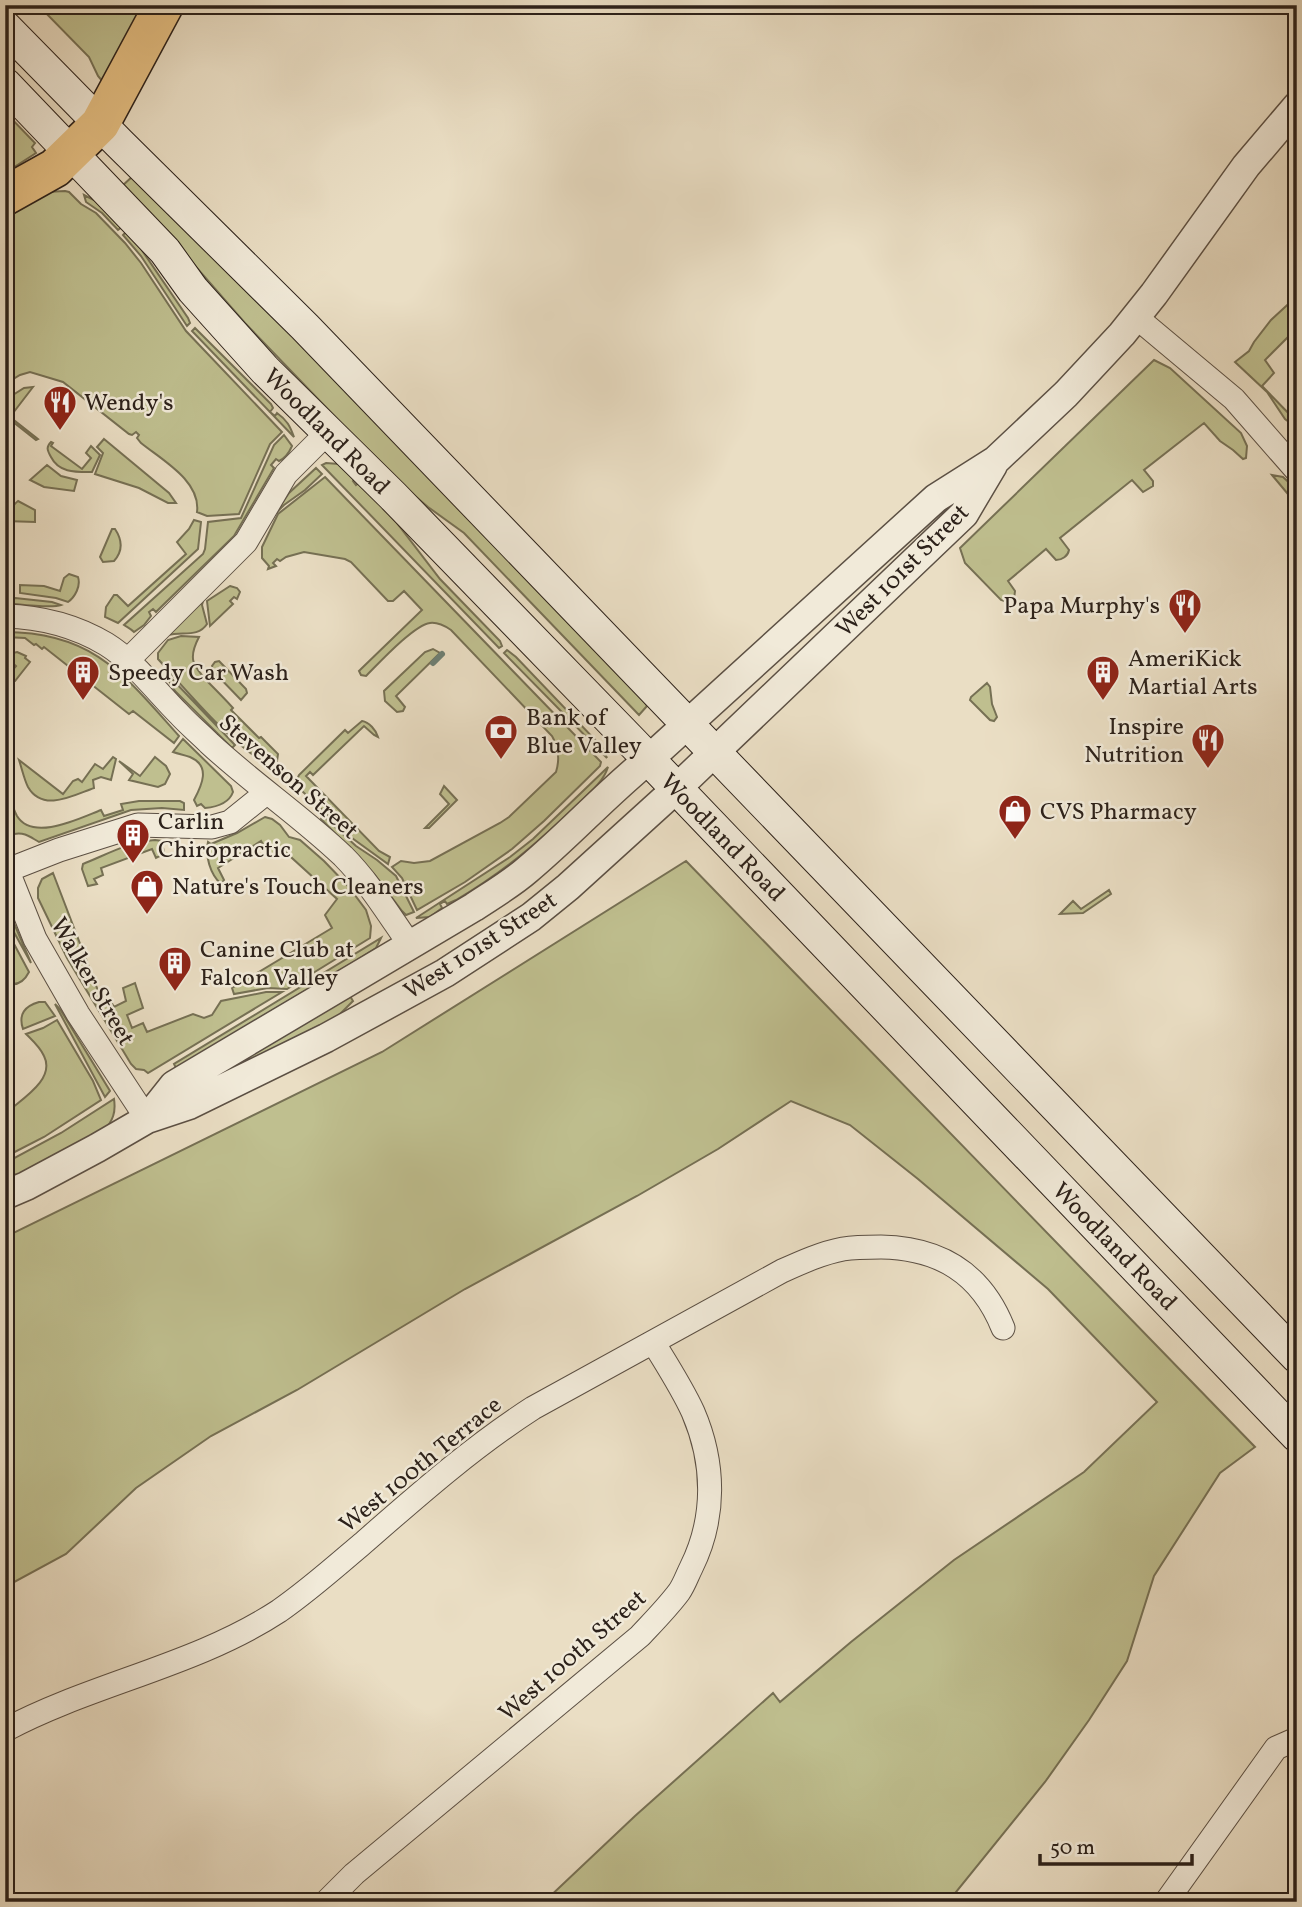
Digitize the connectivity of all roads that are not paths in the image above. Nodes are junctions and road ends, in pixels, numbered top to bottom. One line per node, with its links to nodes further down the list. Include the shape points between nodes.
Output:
1 (164, 5): 5 (highway)
2 (5, 27): 5 (main road)
3 (5, 84): 6 (main road, Woodland Road)
4 (1297, 106): 8 (street, West 101st Street, via 1246,166)
5 (100, 124): 6 (highway); 14 (main road, via 305,327)
6 (71, 153): 7 (highway, via 55,168); 9 (main road, Woodland Road, via 165,251 192,290 265,370)
7 (5, 196)
8 (1136, 317): 10 (street, West 101st Street, via 1066,394); 11 (street, via 1234,399)
9 (328, 432): 13 (street, via 286,474 246,542); 16 (main road, Woodland Road)
10 (996, 460): 14 (street, West 101st Street, via 936,498); 15 (street, West 101st Street, via 964,514)
11 (1297, 471)
12 (5, 616): 13 (street, Stevenson Street, via 31,617 78,629)
13 (128, 660): 18 (street, Stevenson Street)
14 (688, 723): 15 (main road); 16 (street, West 101st Street)
15 (714, 752): 17 (street, West 101st Street); 25 (main road)
16 (648, 760): 17 (main road, Woodland Road); 20 (street, West 101st Street, via 528,869)
17 (676, 789): 21 (street, West 101st Street, via 559,895 445,973 326,1038 189,1105); 26 (main road, Woodland Road)
18 (266, 793): 19 (street, via 230,822 212,827 138,825); 20 (street, Stevenson Street, via 344,858)
19 (6, 867): 21 (street, Walker Street, via 35,939)
20 (410, 945): 21 (street, West 101st Street, via 174,1085)
21 (147, 1119): 22 (street, West 101st Street)
22 (5, 1195)
23 (1003, 1328): 24 (street, West 100th Terrace, via 986,1294 953,1265 929,1253 873,1247 845,1249 793,1266)
24 (653, 1342): 27 (street, West 100th Terrace, via 501,1429 308,1590 244,1632); 29 (street, West 100th Street, via 693,1413 709,1471 707,1526 681,1590 640,1636)
25 (1297, 1357)
26 (1296, 1433)
27 (5, 1730)
28 (1297, 1741): 30 (street, via 1276,1748)
29 (326, 1902)
30 (1166, 1902)

